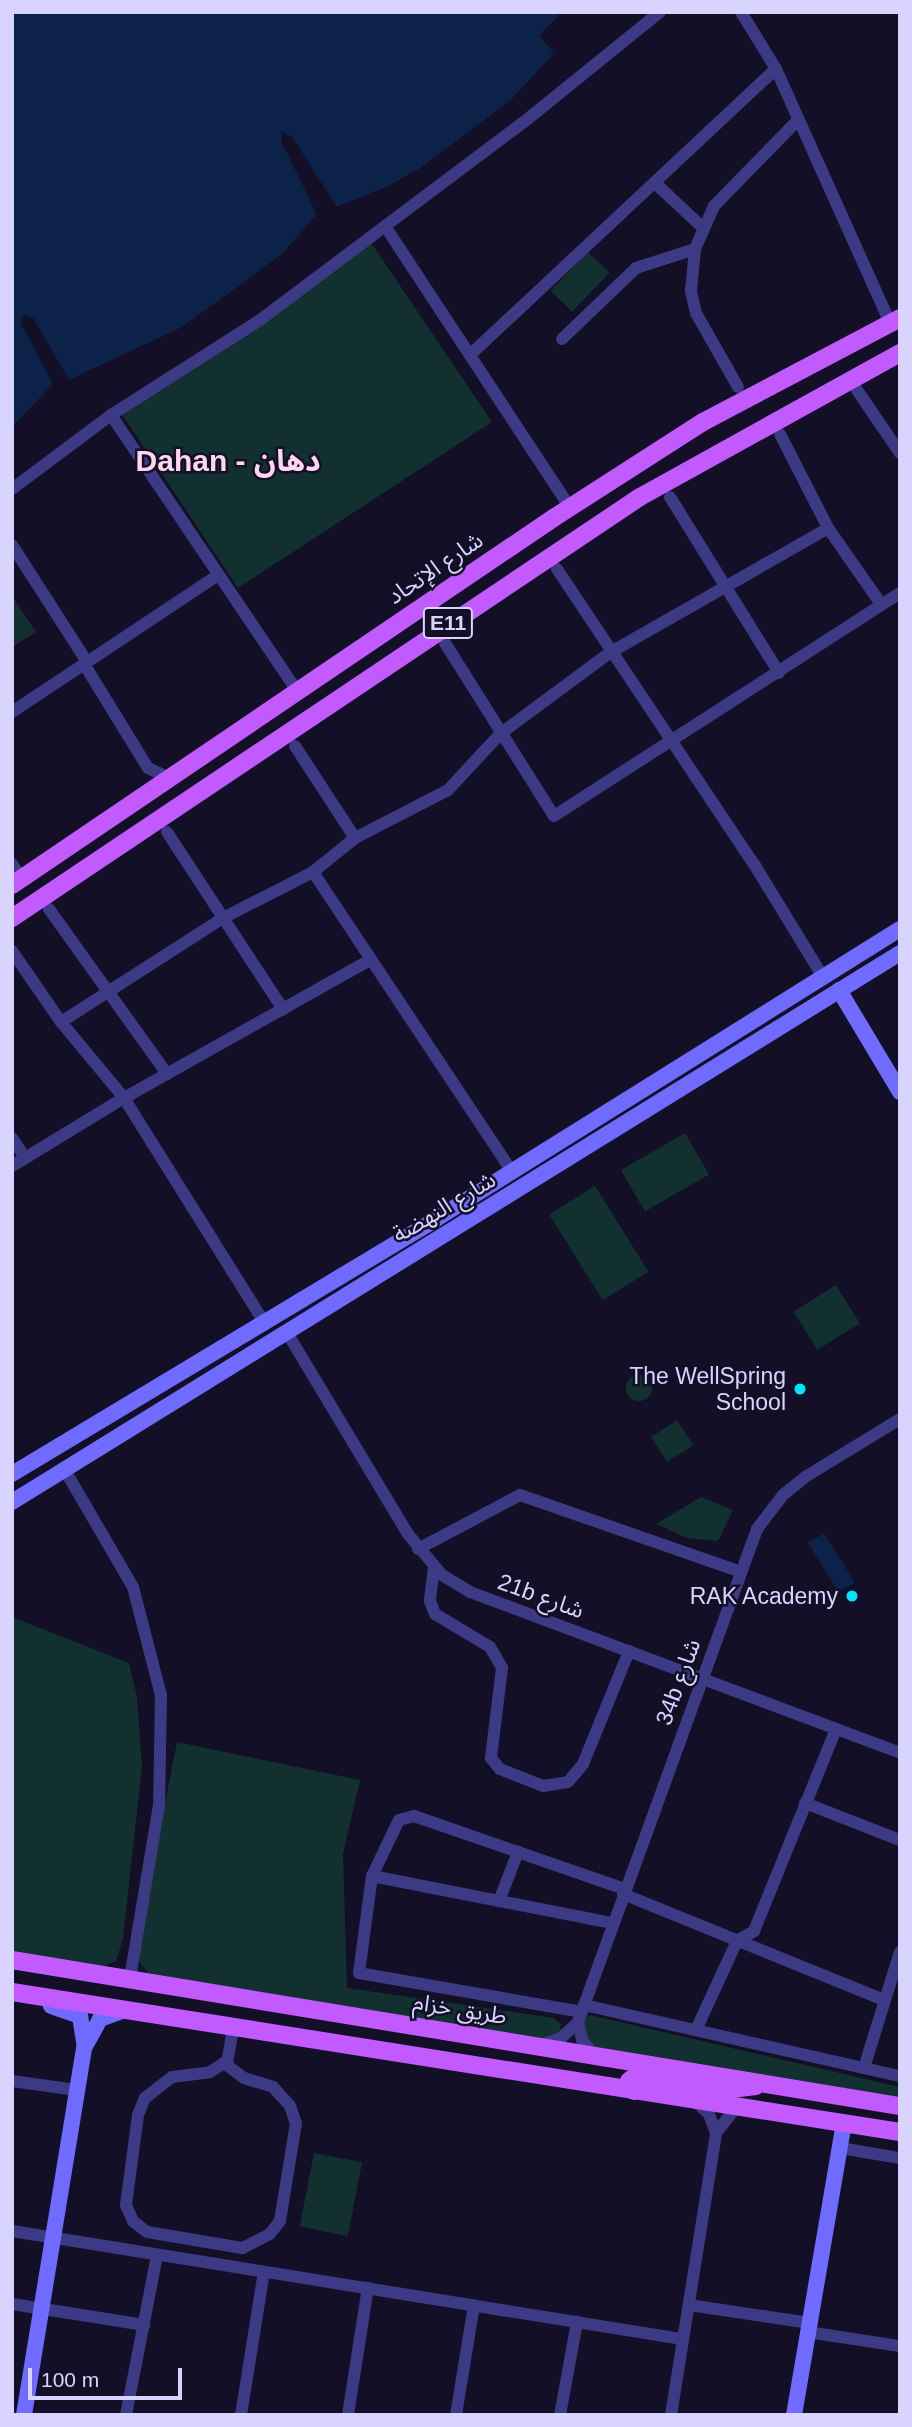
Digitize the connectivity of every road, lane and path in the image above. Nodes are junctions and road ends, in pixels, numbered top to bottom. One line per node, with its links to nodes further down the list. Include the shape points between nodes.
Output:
1 (660, 12): 6 (street)
2 (741, 12): 3 (street)
3 (776, 69): 4 (street); 5 (street)
4 (797, 121): 7 (street, via 714,206); 9 (street)
5 (655, 183): 7 (street); 12 (street)
6 (385, 226): 12 (street); 15 (street, via 260,320)
7 (702, 227): 8 (street)
8 (695, 249): 10 (street, via 636,268); 13 (street, via 691,291 696,313)
9 (895, 320): 20 (main road, شارع الإتحاد / E11, via 703,422)
10 (562, 339)
11 (900, 353): 42 (main road, E11, via 640,497)
12 (470, 355): 20 (street)
13 (738, 387)
14 (857, 390): 17 (street)
15 (111, 415): 18 (street); 24 (street)
16 (780, 434): 21 (street)
17 (900, 453)
18 (12, 489)
19 (670, 497): 25 (street)
20 (570, 508): 32 (main road, شارع الإتحاد / E11)
21 (828, 528): 25 (street); 27 (street)
22 (12, 545): 30 (street)
23 (557, 569): 29 (street)
24 (218, 575): 30 (street); 32 (street)
25 (722, 586): 29 (street); 31 (street)
26 (900, 593): 27 (street)
27 (881, 604): 31 (street)
28 (445, 643): 34 (street)
29 (611, 652): 34 (street); 35 (street)
30 (86, 663): 33 (street); 37 (street, via 148,768)
31 (779, 673): 35 (street)
32 (298, 692): 37 (main road, شارع الإتحاد / E11)
33 (12, 712)
34 (500, 734): 35 (street, via 554,816); 39 (street, via 448,790)
35 (674, 742): 50 (street)
36 (295, 746): 39 (street)
37 (169, 778): 41 (main road, شارع الإتحاد / E11)
38 (167, 832): 45 (street)
39 (355, 838): 40 (street)
40 (313, 872): 45 (street); 49 (street)
41 (15, 876)
42 (30, 906): 43 (main road); 44 (main road, E11)
43 (54, 906): 52 (street)
44 (12, 918)
45 (223, 918): 52 (street); 53 (street)
46 (900, 929): 50 (main road, شارع النهضة)
47 (12, 951): 54 (street)
48 (900, 953): 51 (main road, شارع النهضة)
49 (370, 960): 53 (street); 63 (street)
50 (823, 977): 63 (main road, شارع النهضة)
51 (839, 990): 55 (main road); 65 (main road, شارع النهضة)
52 (106, 993): 54 (street); 56 (street)
53 (283, 1009): 56 (street)
54 (61, 1022): 58 (street)
55 (866, 1038): 57 (main road); 59 (main road, via 866,1051)
56 (167, 1074): 58 (street)
57 (900, 1093)
58 (124, 1098): 61 (street); 66 (street)
59 (900, 1105)
60 (12, 1138): 61 (street)
61 (25, 1157): 62 (street)
62 (12, 1166)
63 (510, 1169): 64 (main road, شارع النهضة)
64 (436, 1219): 65 (main road, via 397,1246 396,1252); 66 (main road, شارع النهضة)
65 (405, 1257): 67 (main road, شارع النهضة)
66 (264, 1322): 70 (main road, شارع النهضة)
67 (286, 1331): 69 (main road, شارع النهضة); 72 (street, 21b شارع)
68 (900, 1419): 74 (street, 34b شارع, via 783,1496 757,1529)
69 (65, 1472): 71 (main road, شارع النهضة); 89 (street, via 133,1587 161,1695 159,1805)
70 (12, 1474)
71 (12, 1502)
72 (418, 1549): 73 (street, 21b شارع); 74 (street, via 520,1495)
73 (434, 1567): 75 (street, 21b شارع, via 470,1592); 75 (street, via 430,1601 435,1614 490,1647 502,1668 491,1758 500,1769 542,1786 568,1782 583,1764)
74 (741, 1572): 76 (street, 34b شارع)
75 (629, 1651): 76 (street, 21b شارع)
76 (703, 1678): 77 (street, 21b شارع); 83 (street, 34b شارع)
77 (835, 1729): 78 (street, 21b شارع); 79 (street)
78 (900, 1753)
79 (805, 1804): 80 (street); 86 (street, via 754,1931)
80 (900, 1840)
81 (518, 1852): 82 (street, via 408,1816 399,1820); 83 (street); 84 (street)
82 (372, 1877): 84 (street); 94 (street, via 359,1973)
83 (624, 1892): 85 (street, 34b شارع); 86 (street)
84 (499, 1901): 85 (street)
85 (612, 1923): 94 (street, 34b شارع)
86 (737, 1941): 91 (street); 97 (street)
87 (900, 1952): 91 (street)
88 (12, 1960): 89 (main road, طريق خزام)
89 (130, 1978): 93 (main road, طريق خزام)
90 (18, 1992): 92 (main road); 99 (main road, via 80,2016)
91 (884, 2000): 102 (street)
92 (128, 2009): 95 (main road); 99 (main road, via 100,2019)
93 (309, 2009): 95 (main road, via 299,2025 214,2013); 98 (main road, طريق خزام)
94 (581, 2013): 97 (street); 98 (street, via 561,2038); 100 (street, via 582,2040)
95 (193, 2018): 96 (main road)
96 (234, 2025): 101 (street); 107 (main road)
97 (696, 2030): 102 (street)
98 (538, 2046): 100 (main road, طريق خزام)
99 (84, 2048): 106 (main road)
100 (593, 2054): 105 (main road, طريق خزام)
101 (226, 2063): 101 (street, via 210,2072 172,2077 142,2103 126,2199 130,2216 142,2229 242,2248 278,2225 294,2114 273,2087 240,2076)
102 (864, 2068): 103 (street)
103 (900, 2076)
104 (12, 2081): 106 (street)
105 (777, 2083): 107 (main road, via 731,2089 637,2075 629,2081); 109 (main road, طريق خزام)
106 (76, 2090): 117 (main road)
107 (634, 2091): 108 (main road)
108 (694, 2101): 110 (main road); 113 (street, via 709,2114)
109 (900, 2106)
110 (736, 2107): 111 (main road); 113 (street)
111 (844, 2123): 112 (main road); 114 (main road)
112 (900, 2132)
113 (716, 2133): 123 (street)
114 (840, 2148): 115 (street); 127 (main road)
115 (900, 2158)
116 (12, 2231): 117 (street)
117 (52, 2238): 118 (street); 124 (main road)
118 (157, 2255): 119 (street); 126 (street)
119 (264, 2272): 120 (street); 132 (street)
120 (368, 2288): 122 (street); 133 (street)
121 (12, 2304): 124 (street)
122 (474, 2305): 125 (street); 134 (street)
123 (689, 2305): 127 (street); 128 (street)
124 (39, 2309): 126 (street); 130 (main road)
125 (576, 2322): 128 (street); 135 (street)
126 (144, 2325): 131 (street)
127 (809, 2328): 129 (street); 137 (main road)
128 (682, 2339): 136 (street)
129 (900, 2346)
130 (24, 2415)
131 (126, 2415)
132 (242, 2415)
133 (348, 2415)
134 (456, 2415)
135 (560, 2415)
136 (671, 2415)
137 (794, 2415)

